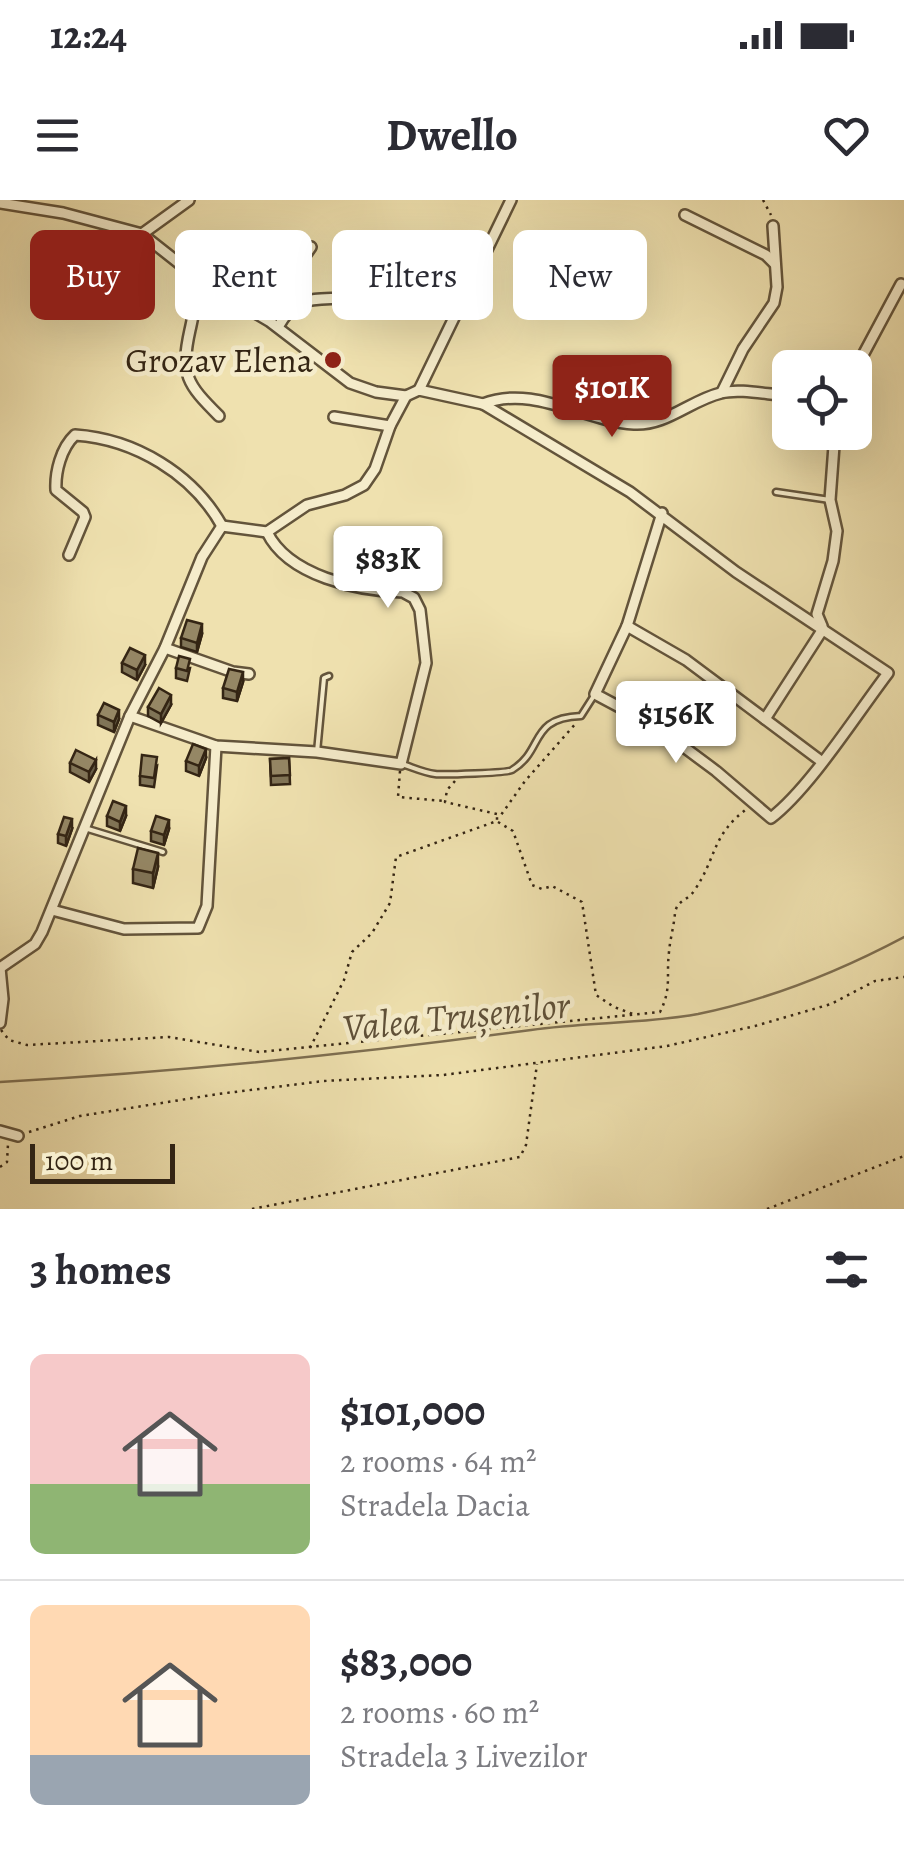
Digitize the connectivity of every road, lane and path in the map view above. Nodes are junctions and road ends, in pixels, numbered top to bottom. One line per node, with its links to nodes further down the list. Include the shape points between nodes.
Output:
1 (189, 200): 8 (street)
2 (511, 200): 18 (street)
3 (763, 200): 6 (path)
4 (0, 203): 7 (street)
5 (685, 216): 11 (street)
6 (773, 226): 11 (street)
7 (127, 230)
8 (148, 230)
9 (155, 244): 10 (street)
10 (175, 260)
11 (775, 264): 19 (street, via 774,303)
12 (902, 284): 17 (street)
13 (193, 320): 23 (street, via 184,370)
14 (266, 320): 16 (street)
15 (283, 320): 16 (street)
16 (278, 327): 21 (street, via 350,383)
17 (866, 350)
18 (419, 390): 21 (street); 22 (street)
19 (722, 392): 20 (street); 22 (street, via 638,424 524,398)
20 (772, 395)
21 (406, 396): 25 (street)
22 (483, 404): 29 (street)
23 (220, 416)
24 (334, 417): 25 (street)
25 (390, 426): 31 (street, via 364,485 307,505)
26 (834, 450): 28 (street)
27 (776, 492): 28 (lane)
28 (830, 500): 34 (street, via 837,532 817,614)
29 (662, 513): 33 (street); 34 (street)
30 (222, 526): 31 (street); 32 (street, via 208,502 169,468 136,451 75,435 55,477 56,490 85,517); 35 (street, via 190,581)
31 (267, 532): 45 (street, via 274,545 315,574 414,598 426,663)
32 (69, 556)
33 (627, 626): 38 (street); 41 (street)
34 (822, 629): 41 (street); 44 (street, via 888,673)
35 (165, 648): 36 (street); 39 (street)
36 (250, 674)
37 (330, 676): 43 (lane, via 324,678)
38 (595, 694): 40 (lane); 48 (street, via 656,728)
39 (130, 716): 42 (street); 51 (street)
40 (580, 716): 46 (lane, via 549,722 507,774); 49 (path)
41 (765, 719): 44 (street)
42 (216, 746): 43 (street); 53 (street, via 207,906 198,928 124,929)
43 (317, 752): 45 (street)
44 (821, 761): 48 (street, via 770,818)
45 (401, 764): 46 (lane, via 435,774); 47 (path, via 398,797)
46 (463, 771): 47 (path)
47 (445, 802): 49 (path)
48 (754, 804): 56 (path, via 717,838 692,894 675,910 670,992 660,1012)
49 (497, 814): 50 (path)
50 (496, 821): 56 (path, via 513,831 532,885 552,886 582,902 596,995); 58 (path, via 396,857 390,903 352,952)
51 (84, 827): 52 (lane); 53 (street)
52 (164, 852)
53 (52, 910): 54 (street, via 35,944)
54 (0, 968): 57 (street)
55 (904, 976): 59 (path, via 755,1026)
56 (634, 1014): 58 (path)
57 (0, 1026): 58 (path, via 9,1040 26,1045 169,1038 258,1052)
58 (310, 1049)
59 (538, 1063): 60 (path, via 218,1094); 63 (path, via 520,1157)
60 (8, 1133): 62 (path, via 7,1162)
61 (904, 1156): 64 (path)
62 (0, 1166)
63 (252, 1209)
64 (767, 1209)

